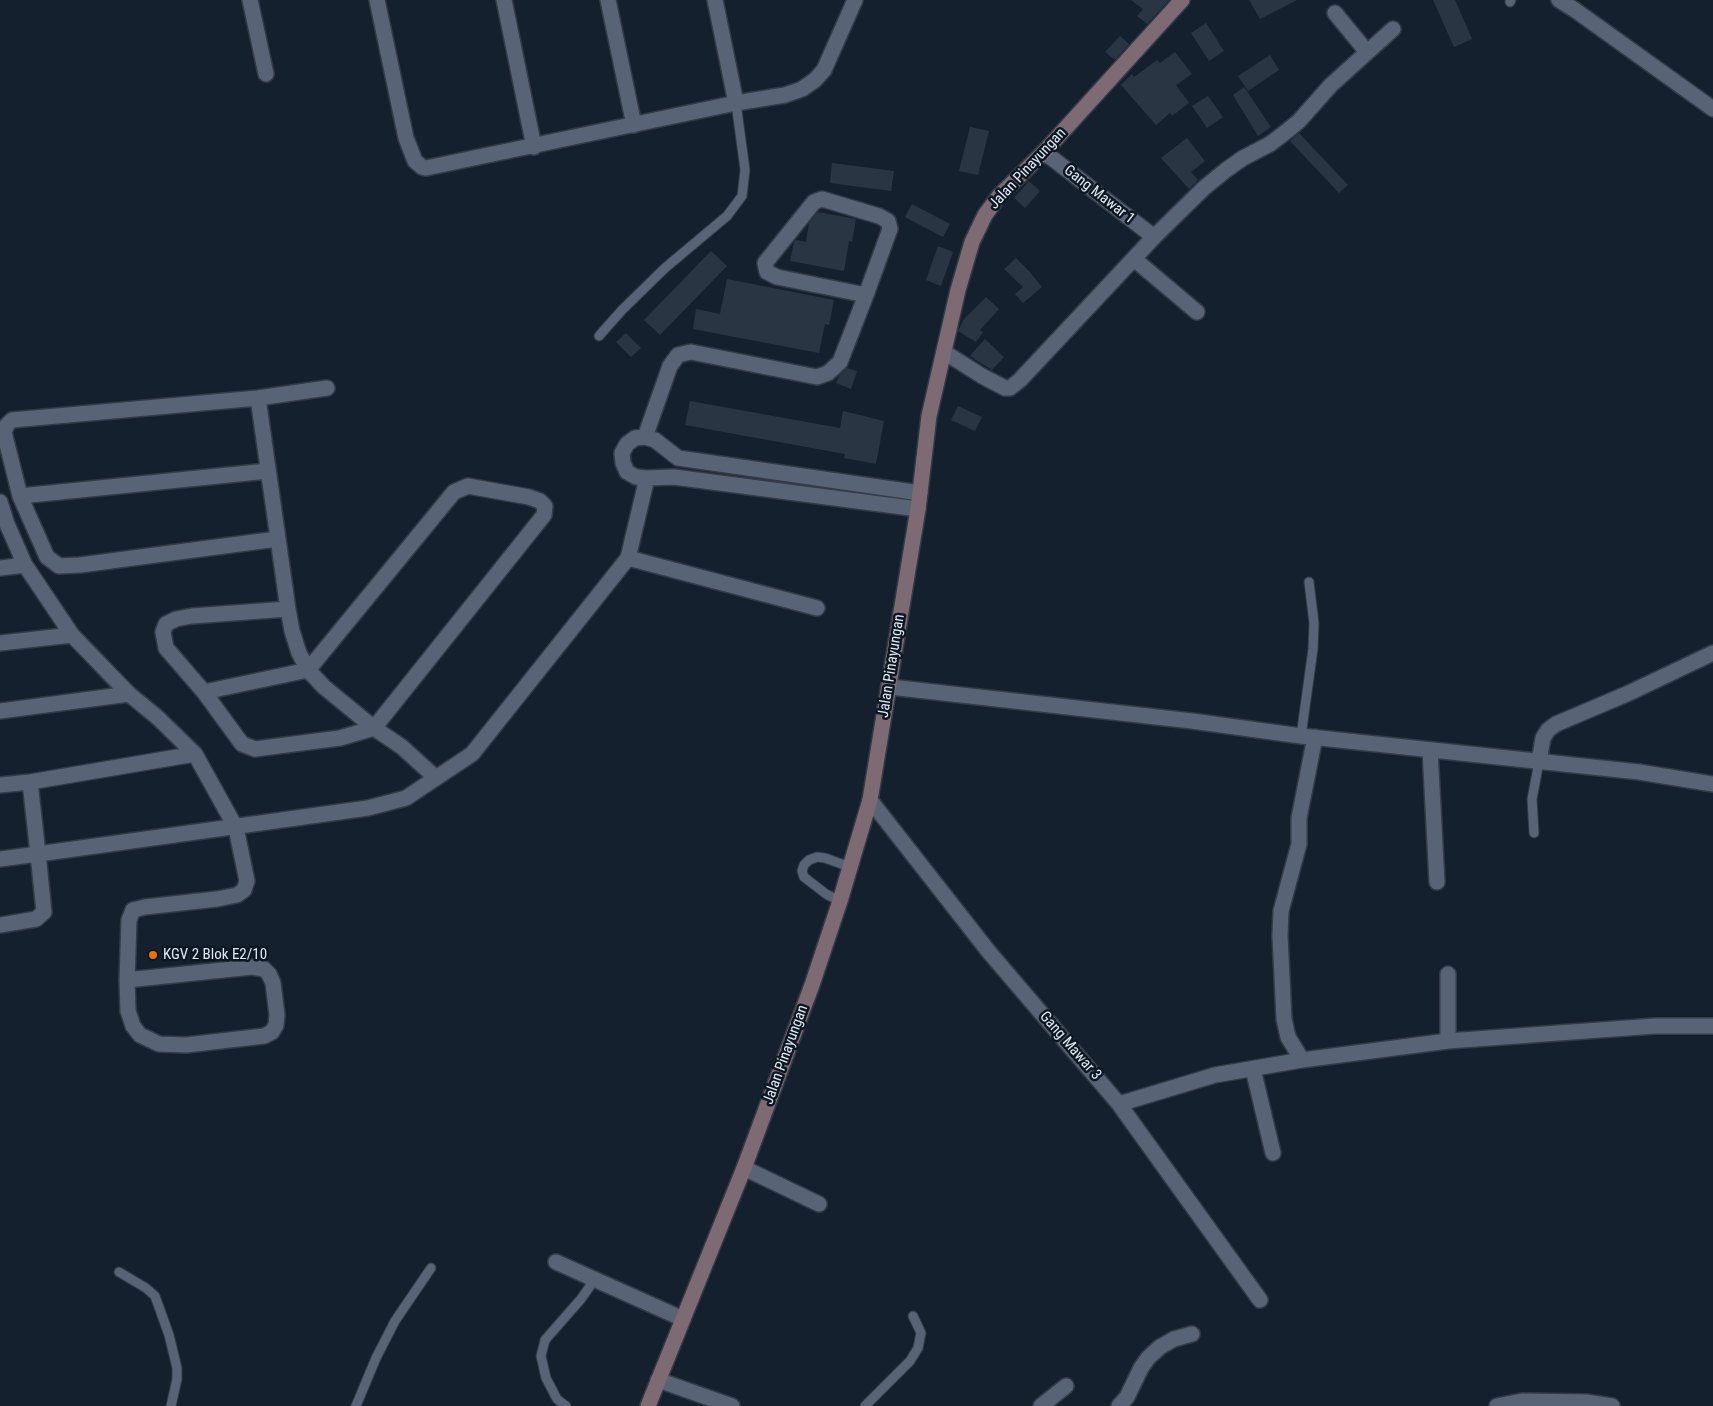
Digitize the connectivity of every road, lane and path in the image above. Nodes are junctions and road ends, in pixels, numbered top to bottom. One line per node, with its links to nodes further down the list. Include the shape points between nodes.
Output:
1 (250, 0): 12 (street)
2 (377, 0): 16 (street, via 406,138 418,165 426,168)
3 (504, 0): 16 (street)
4 (608, 0): 15 (street)
5 (714, 0): 13 (street)
6 (855, 0): 13 (street, via 824,70 815,80 785,95)
7 (1182, 0): 17 (main road, Jalan Pinayungan)
8 (1559, 0): 14 (street)
9 (1335, 12): 11 (street)
10 (1393, 29): 11 (street)
11 (1367, 52): 18 (street, via 1299,121 1270,144 1226,170)
12 (266, 74)
13 (736, 103): 15 (street); 22 (lane, via 745,170 742,196 727,216 665,268)
14 (1713, 109)
15 (634, 125): 16 (street)
16 (534, 147)
17 (1044, 152): 18 (street, Gang Mawar 1); 23 (main road, Jalan Pinayungan, via 999,196 972,242)
18 (1154, 237): 19 (street)
19 (1134, 259): 21 (street); 23 (street, via 1010,388 982,376)
20 (866, 295): 20 (street, via 890,229 888,221 822,200 814,202 765,263 766,272); 26 (street, via 840,362 828,373 817,376 691,352 678,355 670,366)
21 (1197, 312)
22 (599, 336)
23 (944, 352): 31 (main road, Jalan Pinayungan, via 928,416)
24 (328, 388): 25 (street)
25 (258, 398): 28 (street); 32 (street, via 12,420 4,432)
26 (645, 436): 27 (street, via 678,458); 29 (street, via 627,444 622,453 622,463 627,472)
27 (689, 460): 30 (street); 31 (street)
28 (268, 470): 32 (street); 35 (street)
29 (647, 478): 30 (street); 36 (street)
30 (686, 478): 34 (street)
31 (920, 493): 34 (main road, Jalan Pinayungan)
32 (20, 496): 35 (street, via 47,557 59,566)
33 (0, 502): 37 (street)
34 (918, 510): 46 (main road, Jalan Pinayungan)
35 (277, 539): 41 (street)
36 (628, 558): 40 (street); 55 (street, via 472,754)
37 (25, 565): 38 (street); 42 (street)
38 (0, 568)
39 (1308, 582): 51 (lane, via 1314,623)
40 (817, 608)
41 (288, 609): 45 (street, via 299,653); 47 (street, via 192,616 166,624 163,632 166,648)
42 (72, 635): 43 (street); 48 (street)
43 (0, 643)
44 (1713, 653): 54 (street, via 1556,724 1543,738)
45 (308, 670): 47 (street); 50 (street); 50 (street, via 454,492 468,486 540,501 545,506 544,514)
46 (890, 686): 51 (street); 59 (main road, Jalan Pinayungan)
47 (204, 692): 50 (street, via 242,744 255,749 340,738)
48 (129, 694): 49 (street); 53 (street)
49 (0, 711)
50 (374, 728): 55 (street, via 402,747)
51 (1308, 737): 52 (street); 72 (street, via 1299,844 1281,911 1280,936 1284,1019 1288,1037)
52 (1430, 750): 54 (street); 65 (street)
53 (195, 754): 56 (street); 60 (street)
54 (1539, 762): 57 (street, via 1639,772); 61 (lane, via 1532,799)
55 (436, 778): 60 (street, via 406,798 368,808)
56 (30, 782): 58 (street); 62 (street)
57 (1713, 784)
58 (0, 785)
59 (870, 800): 64 (main road, Jalan Pinayungan); 74 (street, Gang Mawar 3, via 989,952)
60 (236, 828): 62 (street); 69 (street, via 246,881 244,890 237,895 217,899 133,910 129,920)
61 (1534, 833)
62 (38, 854): 63 (street); 67 (street, via 44,912 36,919)
63 (0, 859)
64 (850, 867): 66 (main road, Jalan Pinayungan); 66 (lane, via 817,857 809,860 802,871 804,877)
65 (1438, 882)
66 (840, 901): 76 (main road, Jalan Pinayungan)
67 (0, 925)
68 (1448, 974): 71 (street)
69 (127, 980): 69 (street, via 128,1010 133,1026 140,1035 159,1044 186,1045 264,1036 276,1025 273,983 264,969 252,967)
70 (1713, 1026): 71 (street, via 1655,1026)
71 (1448, 1041): 72 (street)
72 (1302, 1060): 73 (street)
73 (1253, 1069): 74 (street, via 1198,1080); 75 (street)
74 (1120, 1104): 82 (street, Gang Mawar 3)
75 (1273, 1153)
76 (744, 1168): 77 (street); 84 (main road, Jalan Pinayungan)
77 (819, 1204)
78 (556, 1262): 81 (street)
79 (431, 1268): 89 (lane, via 395,1321)
80 (119, 1272): 88 (lane, via 154,1296 177,1368)
81 (595, 1279): 84 (street); 90 (lane, via 545,1340 541,1356 546,1378 557,1399)
82 (1260, 1300)
83 (913, 1316): 93 (lane, via 921,1333 918,1348 910,1362)
84 (683, 1319): 86 (main road, Jalan Pinayungan)
85 (1192, 1334): 95 (street, via 1174,1339 1148,1358)
86 (658, 1380): 91 (main road, Jalan Pinayungan); 92 (street)
87 (1066, 1386): 94 (street)
88 (171, 1406)
89 (356, 1406)
90 (566, 1406)
91 (648, 1406)
92 (732, 1406)
93 (865, 1406)
94 (1041, 1406)
95 (1119, 1406)
96 (1497, 1406): 97 (street, via 1522,1401 1586,1402)
97 (1612, 1406)

